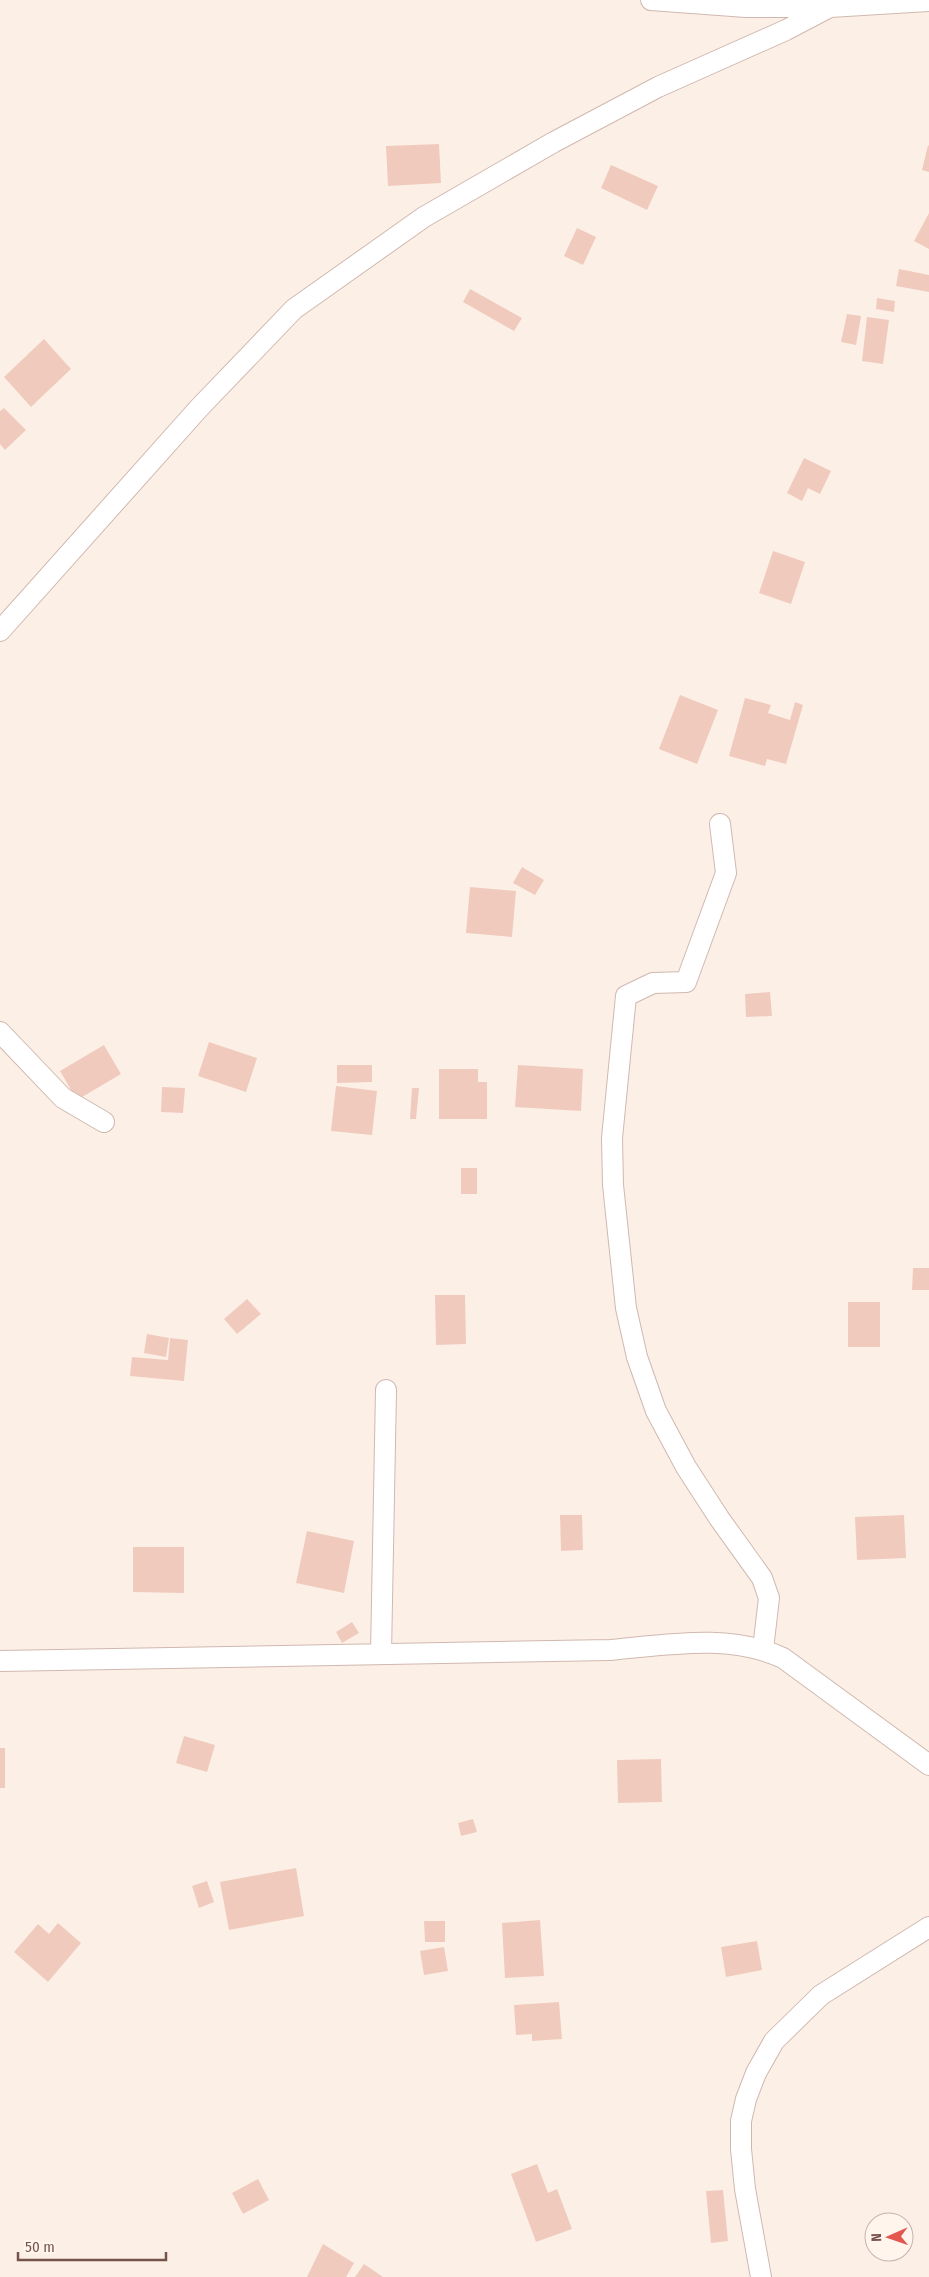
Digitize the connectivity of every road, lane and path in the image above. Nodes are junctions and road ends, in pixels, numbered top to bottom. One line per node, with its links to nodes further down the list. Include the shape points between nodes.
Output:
1 (651, 0): 3 (street)
2 (929, 1): 4 (street)
3 (746, 7): 4 (street); 5 (street)
4 (830, 7): 5 (street)
5 (786, 30): 6 (street, via 658,87 554,142 424,217 294,309 199,408)
6 (0, 631)
7 (720, 824): 11 (street, via 726,873 686,982 653,983 626,996 612,1138 613,1185 626,1308 637,1357 656,1411 686,1467 762,1578 769,1598)
8 (0, 1032): 9 (street, via 63,1098)
9 (104, 1122)
10 (386, 1390): 12 (street)
11 (763, 1649): 12 (street, via 716,1643 610,1650); 14 (street, via 783,1658)
12 (381, 1654): 13 (street)
13 (0, 1662)
14 (929, 1765)
15 (929, 1927): 16 (street, via 821,1995 774,2041 756,2073 741,2121 741,2149)
16 (761, 2277)

